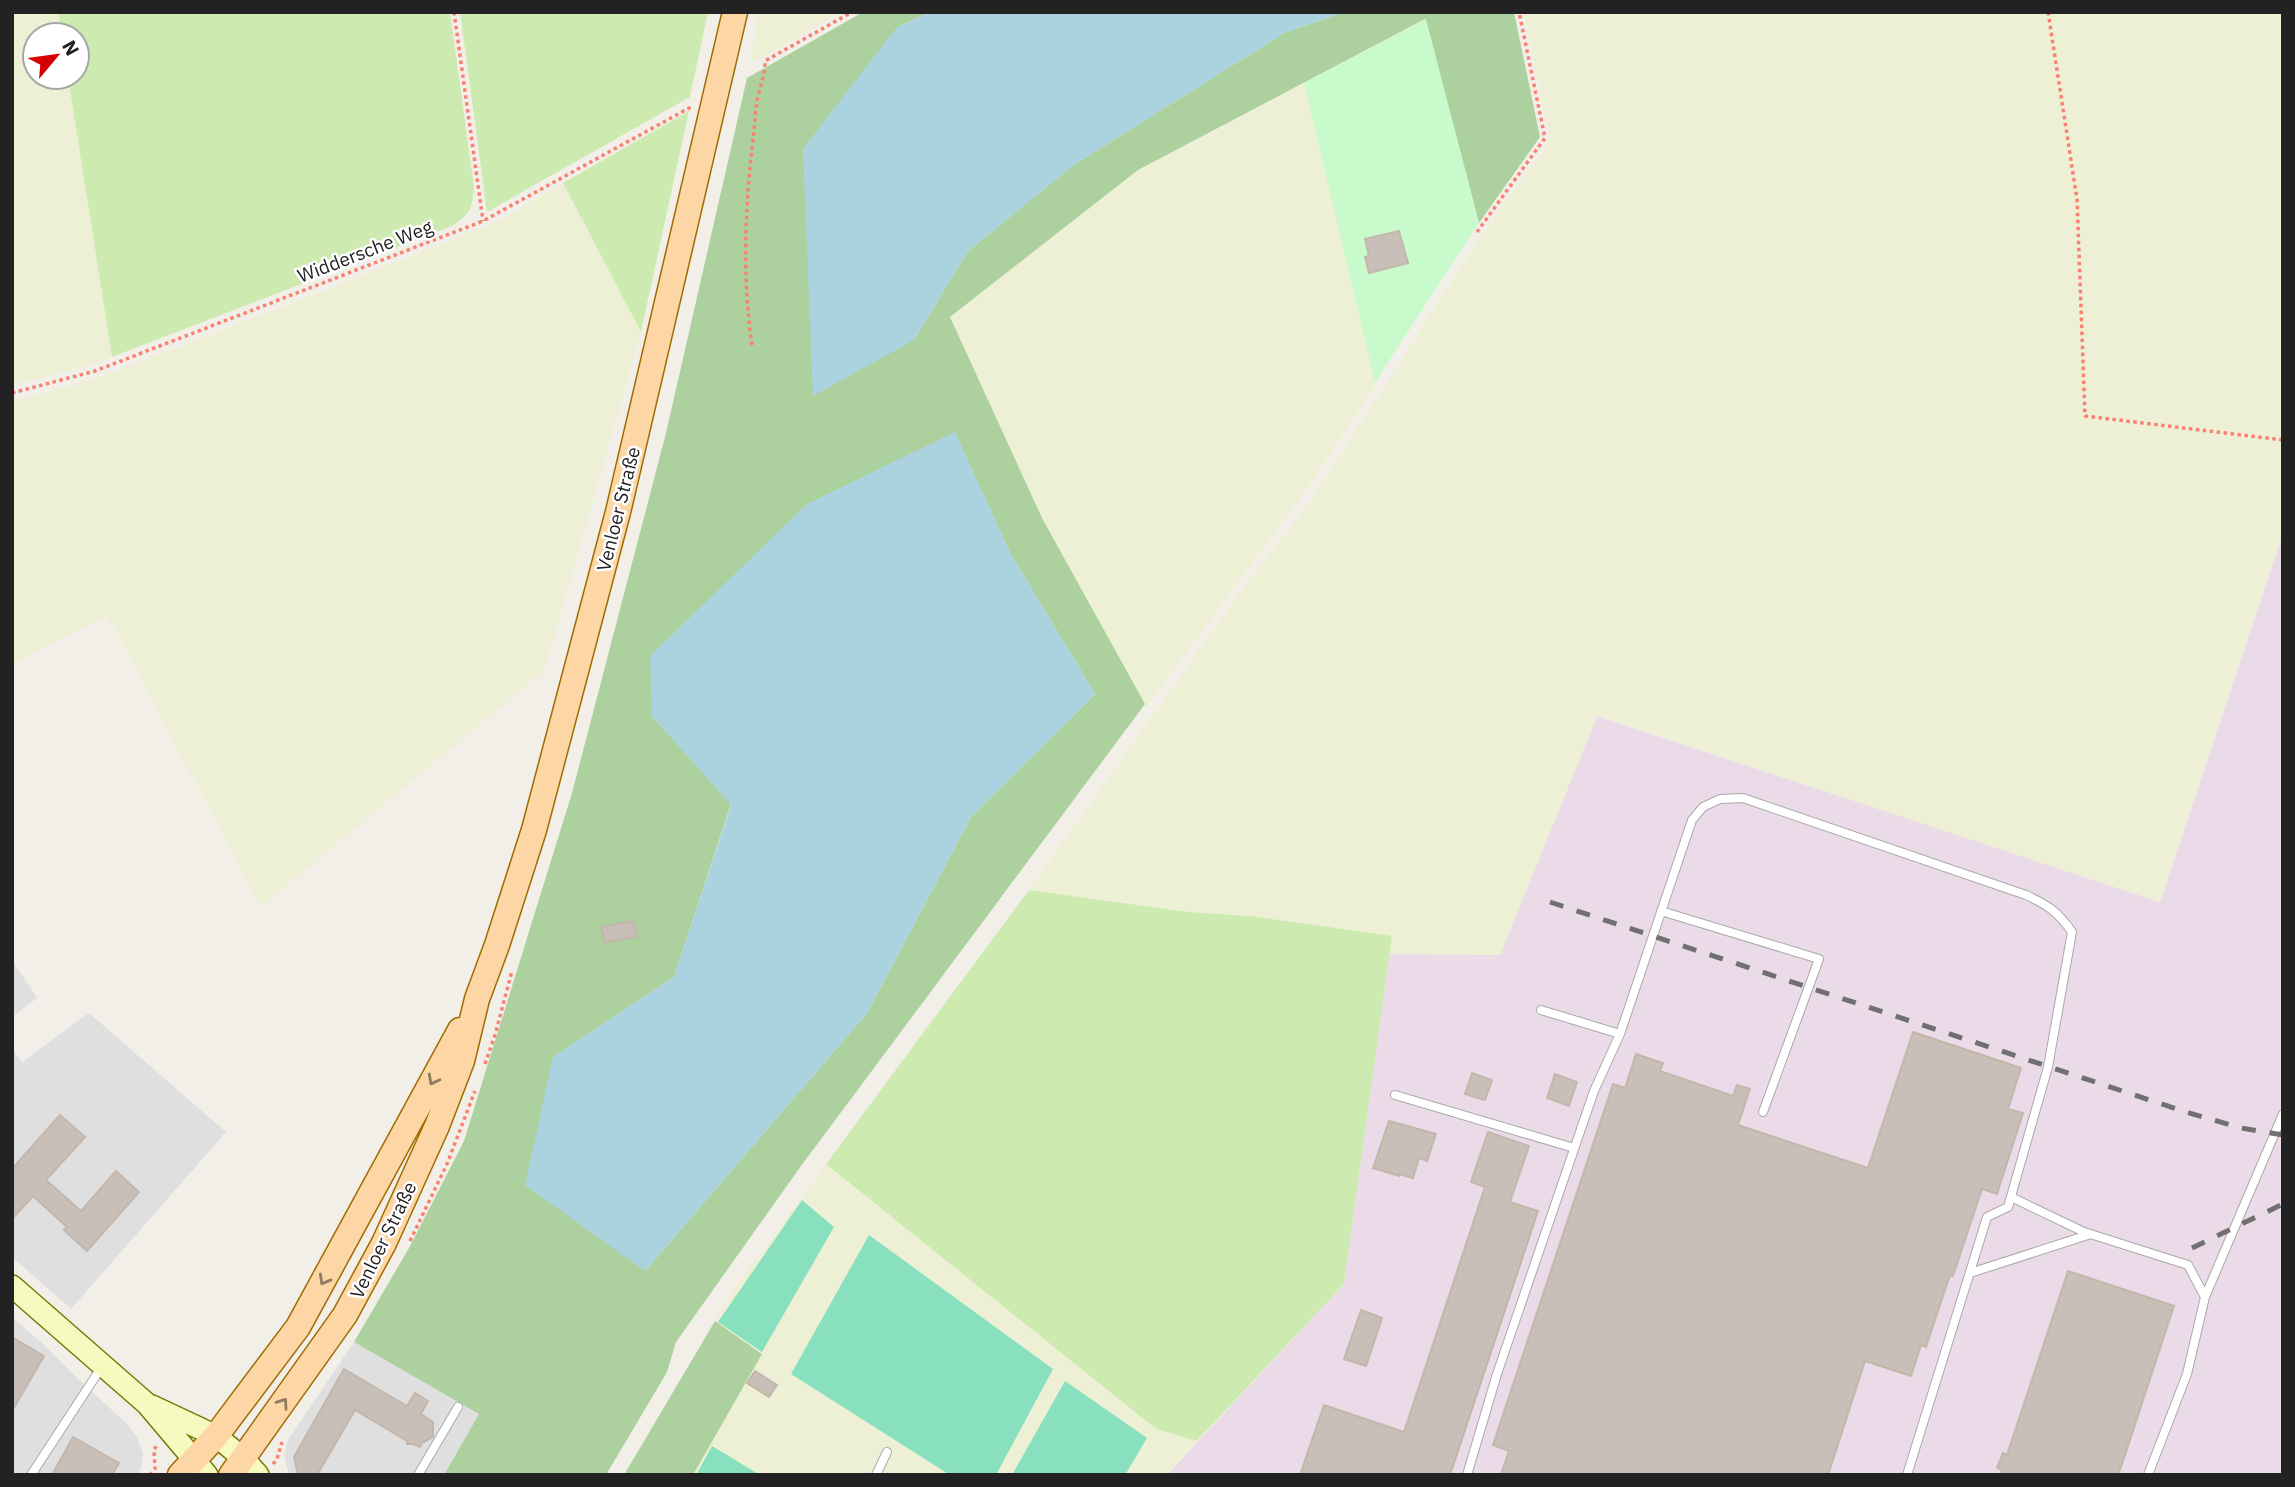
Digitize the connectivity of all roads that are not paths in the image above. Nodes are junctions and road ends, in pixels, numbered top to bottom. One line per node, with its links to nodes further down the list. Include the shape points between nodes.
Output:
1 (735, 12): 3 (main road, Venloer Straße, via 618,512 534,830)
2 (1661, 911): 5 (lane); 7 (lane, via 1819,959); 10 (lane, via 1692,820 1703,807 1720,799 1743,798 2026,895 2061,916 2072,932 2048,1067)
3 (477, 999): 18 (main road, Venloer Straße, one-way to 18, via 298,1326); 21 (main road, Venloer Straße, one-way to 3, via 345,1315 384,1244 438,1126 462,1061)
4 (1541, 1010): 5 (lane)
5 (1620, 1034): 9 (lane)
6 (1395, 1095): 9 (lane)
7 (1763, 1112)
8 (2283, 1114): 14 (lane)
9 (1574, 1148): 25 (lane)
10 (2011, 1197): 11 (lane); 12 (lane, via 2008,1207 1987,1217)
11 (2091, 1234): 12 (lane); 14 (lane, via 2188,1265)
12 (1970, 1273): 26 (lane)
13 (12, 1286): 15 (street)
14 (2205, 1297): 27 (lane, via 2187,1374)
15 (103, 1365): 16 (street); 22 (lane)
16 (147, 1404): 18 (street); 20 (street)
17 (458, 1407): 23 (lane)
18 (216, 1436): 20 (main road, Venloer Straße); 21 (street)
19 (887, 1452): 24 (lane)
20 (194, 1470)
21 (244, 1470)
22 (31, 1475)
23 (418, 1475)
24 (876, 1475)
25 (1467, 1475)
26 (1907, 1475)
27 (2148, 1475)

